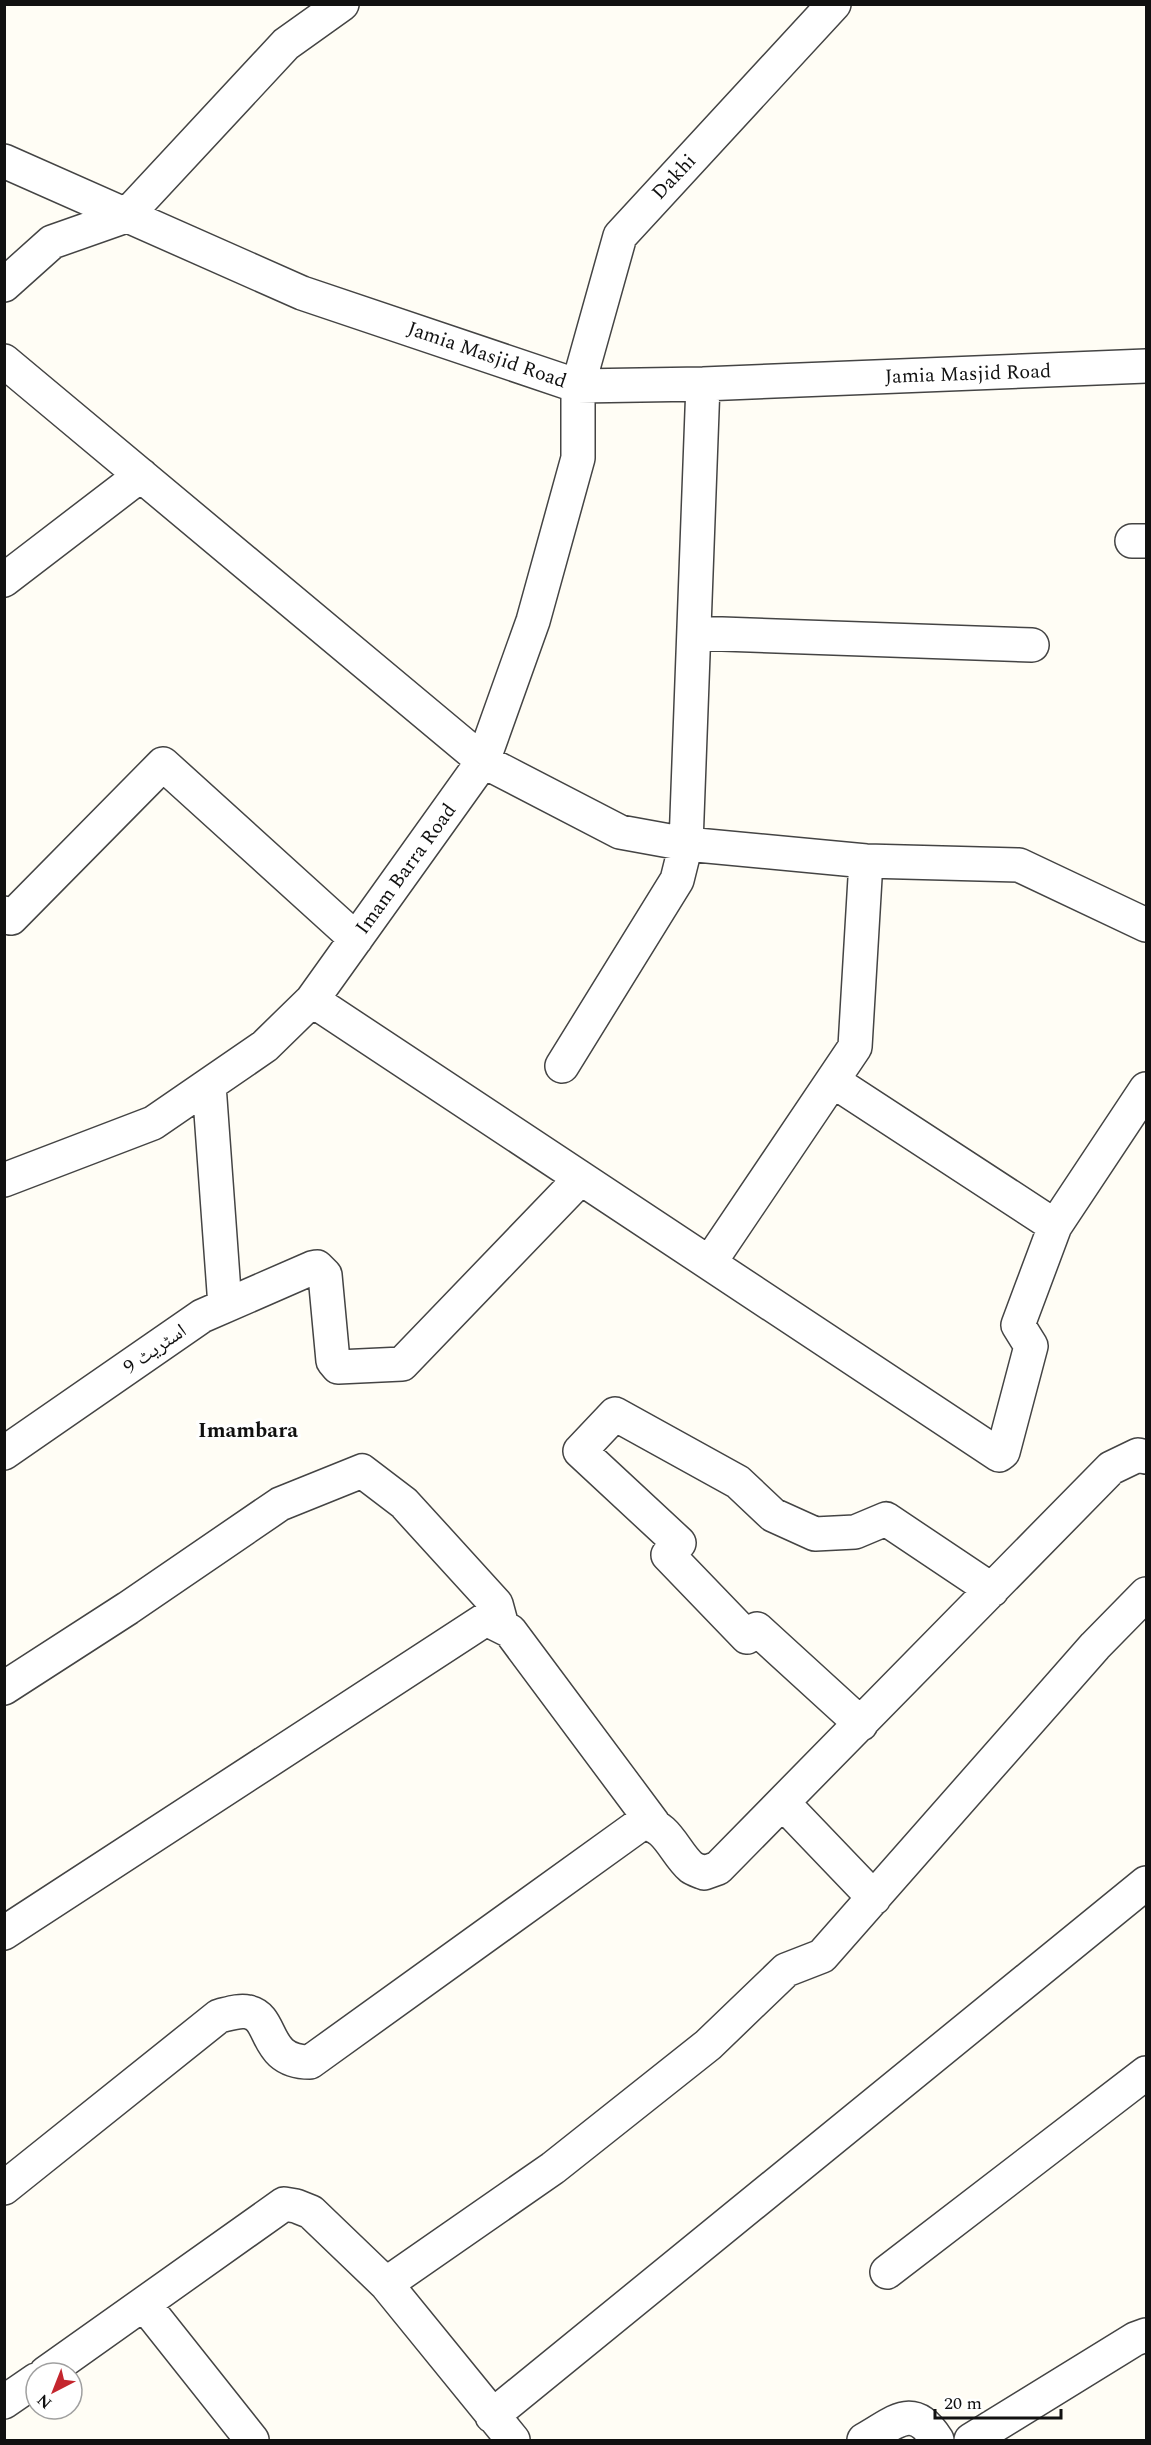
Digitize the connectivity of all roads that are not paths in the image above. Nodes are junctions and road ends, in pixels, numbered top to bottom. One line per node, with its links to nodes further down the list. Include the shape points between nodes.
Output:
1 (342, 4): 4 (street, via 286,44)
2 (834, 4): 9 (street, Dakhi, via 620,236)
3 (4, 161): 4 (street, Jamia Masjid Road)
4 (126, 216): 5 (street, via 52,242); 9 (street, Jamia Masjid Road, via 302,293)
5 (4, 285)
6 (4, 361): 10 (street)
7 (1146, 366): 8 (street, Jamia Masjid Road)
8 (703, 384): 9 (street, Jamia Masjid Road); 12 (street)
9 (578, 386): 14 (street, Imam Barra Road, via 578,458 533,621)
10 (141, 475): 11 (street); 14 (street)
11 (4, 580)
12 (694, 633): 13 (street); 15 (street)
13 (1032, 645)
14 (483, 761): 15 (street, via 620,832); 19 (street, Imam Barra Road)
15 (686, 844): 16 (street); 21 (street, via 677,880)
16 (866, 861): 18 (street, via 1019,865); 22 (street, via 855,1047)
17 (4, 913): 19 (street, via 12,918 163,764)
18 (1146, 925)
19 (356, 939): 20 (street, Imam Barra Road)
20 (312, 1000): 23 (street, Imam Barra Road, via 265,1046); 25 (street)
21 (562, 1066)
22 (832, 1081): 27 (street); 28 (street)
23 (208, 1085): 26 (street, Imam Barra Road, via 153,1123); 29 (street)
24 (1146, 1089): 27 (street)
25 (580, 1179): 28 (street); 29 (street, اسٹریٹ 9, via 402,1364 338,1367 333,1361 325,1275 317,1267)
26 (4, 1180)
27 (1055, 1226): 28 (street, via 1018,1325 1030,1346 1003,1452 999,1455)
28 (710, 1262)
29 (225, 1306): 30 (street, اسٹریٹ 9, via 202,1316)
30 (4, 1453)
31 (1146, 1457): 32 (street, via 1138,1455 1111,1468)
32 (992, 1590): 36 (street); 36 (street, via 886,1519 855,1532 815,1534 773,1515 738,1482 615,1414 579,1451 679,1543 668,1555 747,1637 757,1629)
33 (1146, 1594): 40 (street, via 1095,1646)
34 (502, 1626): 35 (street, via 496,1604 404,1503 362,1471 280,1504); 38 (street, via 510,1631); 41 (street, via 486,1619)
35 (4, 1688)
36 (861, 1724): 37 (street)
37 (783, 1803): 38 (street, via 718,1868 704,1873 692,1868); 40 (street)
38 (653, 1823): 43 (street, via 642,1823 310,2062 296,2062 282,2055 257,2016 247,2012 219,2016)
39 (1146, 1883): 51 (street)
40 (874, 1898): 45 (street, via 822,1956 786,1970 708,2044 554,2168)
41 (4, 1933)
42 (1146, 2073): 44 (street)
43 (4, 2188)
44 (887, 2272)
45 (386, 2284): 46 (street, via 311,2212 284,2204); 51 (street)
46 (144, 2304): 48 (street); 52 (street)
47 (1146, 2336): 55 (street, via 1135,2339)
48 (63, 2361)
49 (24, 2388): 50 (street)
50 (4, 2402)
51 (502, 2428)
52 (252, 2440)
53 (864, 2440): 54 (street, via 903,2419 917,2418)
54 (937, 2440)
55 (971, 2440)

